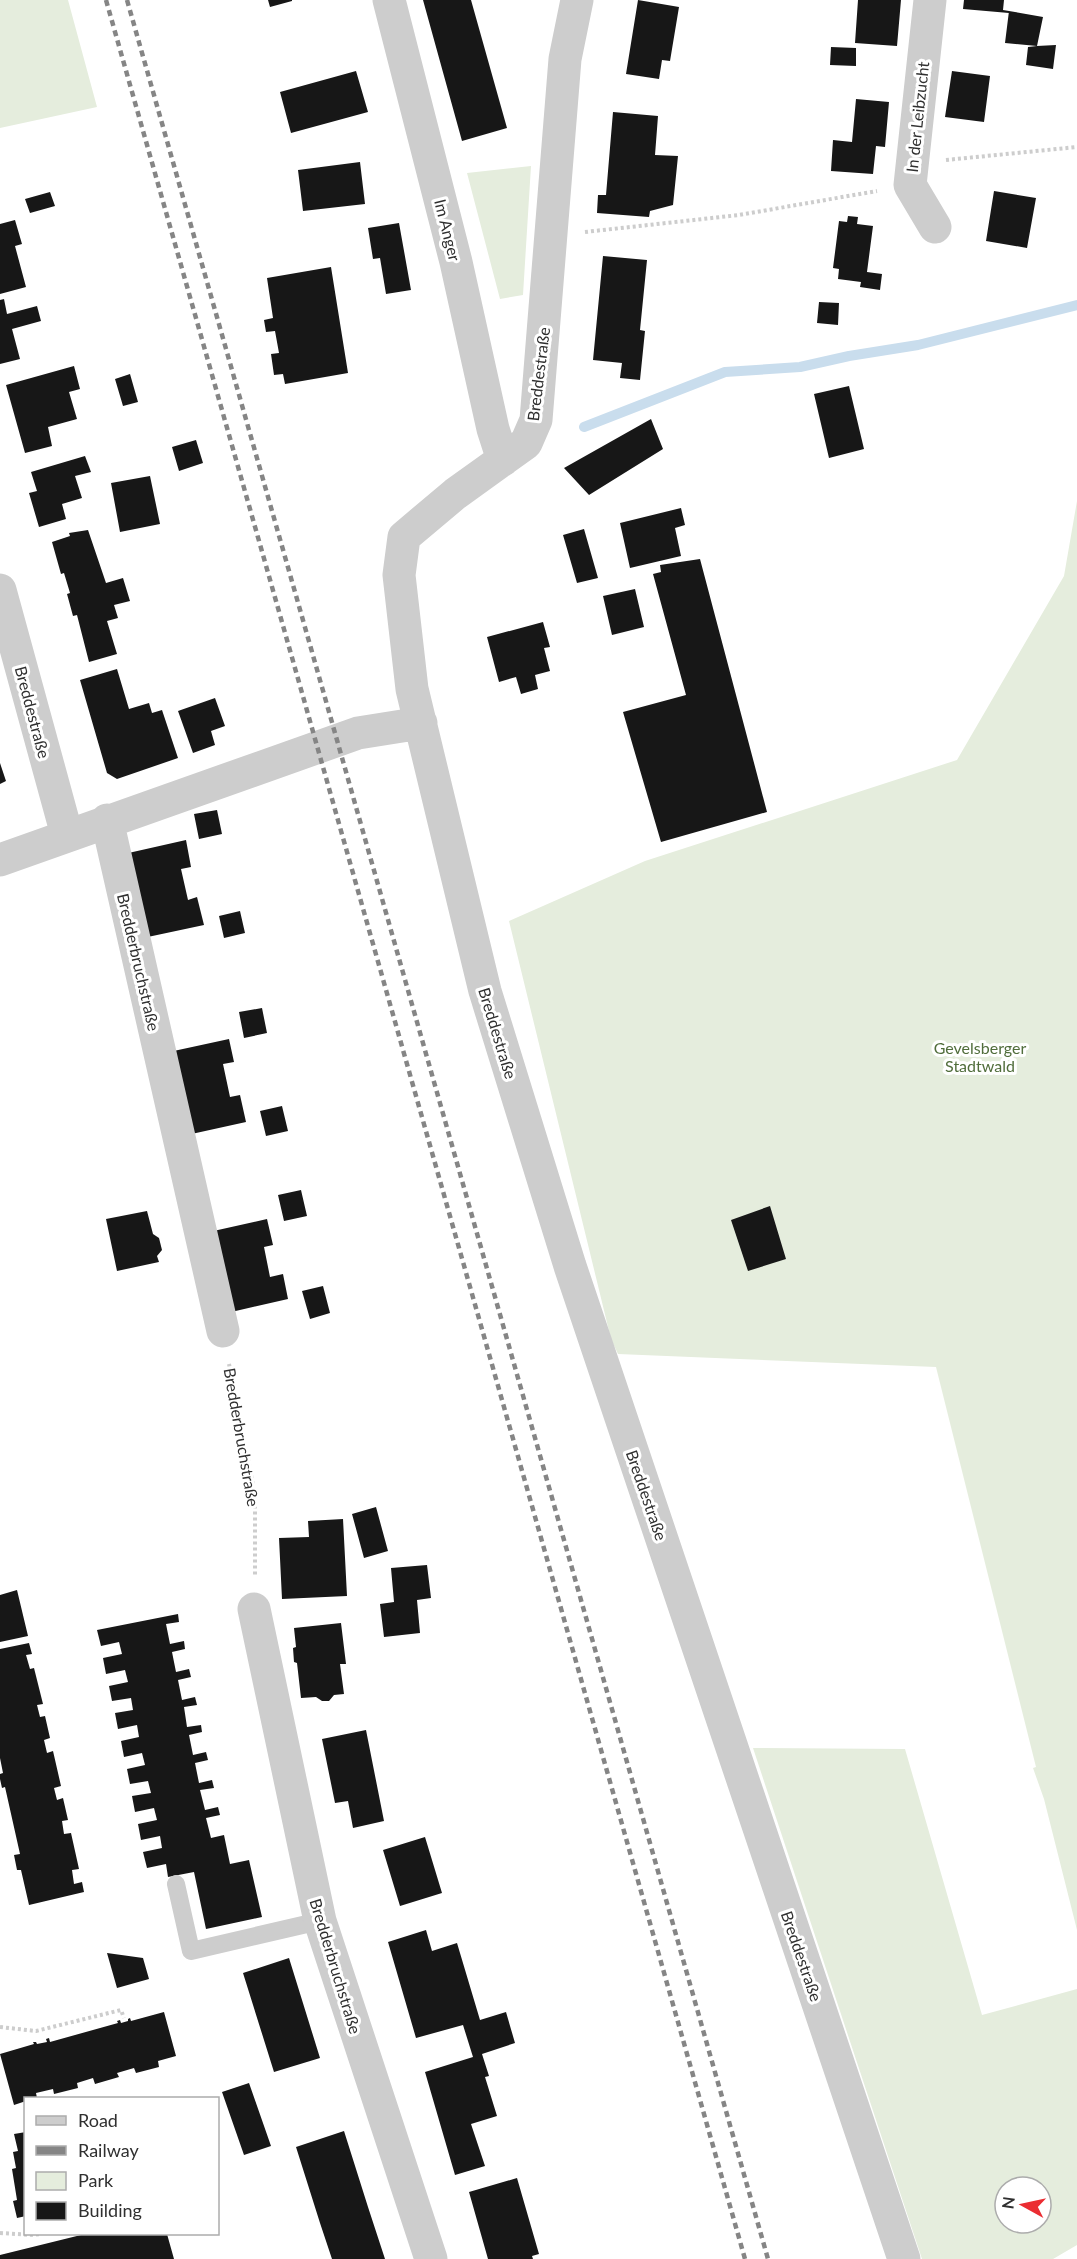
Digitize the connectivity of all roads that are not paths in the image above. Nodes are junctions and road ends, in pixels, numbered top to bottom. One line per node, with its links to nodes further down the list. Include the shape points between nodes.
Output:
1 (389, 0): 5 (street, Im Anger)
2 (577, 0): 5 (street, Breddestraße, via 565,59 536,420 526,443)
3 (930, 0): 4 (street, In der Leibzucht, via 910,185)
4 (935, 227)
5 (503, 460): 7 (street, Breddestraße, via 404,537 399,575 412,689)
6 (0, 590): 9 (street, Breddestraße)
7 (421, 723): 8 (street, via 358,733); 16 (street, Breddestraße, via 485,991 570,1266)
8 (107, 820): 9 (street); 11 (street, Bredderbruchstraße)
9 (67, 836): 10 (street)
10 (0, 860)
11 (222, 1331)
12 (254, 1609): 14 (street, Bredderbruchstraße)
13 (176, 1884): 14 (lane, via 191,1951)
14 (320, 1921): 15 (street, Bredderbruchstraße)
15 (430, 2259)
16 (904, 2259)

